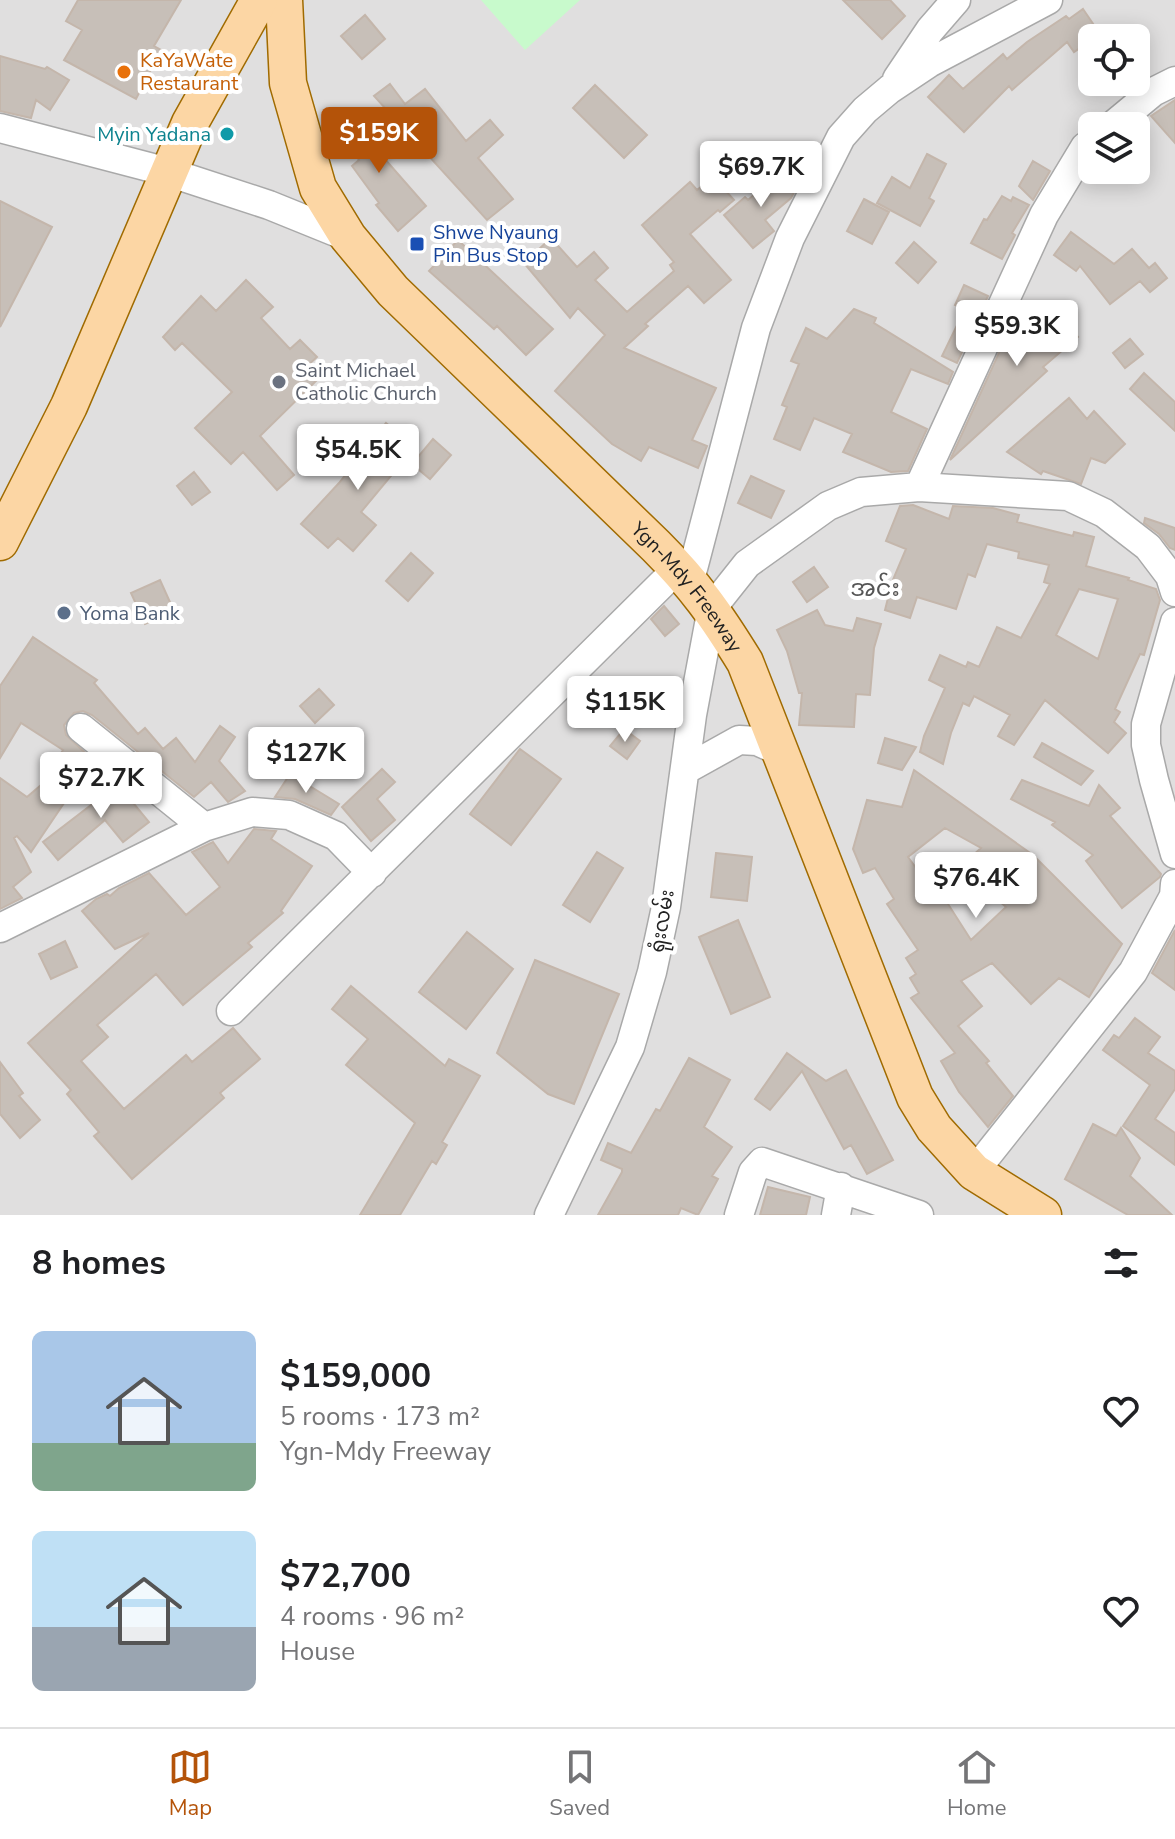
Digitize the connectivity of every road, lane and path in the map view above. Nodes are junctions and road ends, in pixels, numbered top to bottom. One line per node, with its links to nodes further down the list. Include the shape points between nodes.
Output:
1 (259, 0): 10 (main road)
2 (284, 0): 11 (main road, Ygn-Mdy Freeway, via 288,83 318,188)
3 (956, 0): 6 (street)
4 (1048, 0): 6 (street)
5 (1175, 81): 7 (street)
6 (890, 89): 14 (street, via 841,137 790,238 756,328)
7 (1129, 112)
8 (0, 128): 10 (street)
9 (1078, 159): 12 (street, via 1044,215)
10 (168, 172): 11 (street); 13 (main road, via 69,406)
11 (348, 237): 14 (main road, Ygn-Mdy Freeway, via 393,291)
12 (919, 487): 15 (street, via 1068,496 1104,513 1148,547); 16 (street, via 861,492 828,506 747,564)
13 (0, 542)
14 (684, 574): 16 (main road, Ygn-Mdy Freeway); 23 (street)
15 (1175, 592)
16 (712, 608): 19 (main road, Ygn-Mdy Freeway, via 745,662); 20 (street, ရုံးလမ်း)
17 (1175, 622): 22 (street, via 1146,724 1149,757)
18 (81, 728): 21 (street)
19 (782, 752): 20 (street, via 739,740); 27 (main road, Ygn-Mdy Freeway, via 915,1097 934,1128)
20 (685, 770): 30 (street, ရုံးလမ်း, via 666,907 630,1047)
21 (204, 827): 23 (street, via 252,812 289,815 336,836); 25 (street)
22 (1175, 854)
23 (372, 873): 26 (street)
24 (1175, 884): 27 (street, via 1174,896 1133,972)
25 (0, 928)
26 (231, 1011)
27 (974, 1172): 29 (main road, Ygn-Mdy Freeway)
28 (841, 1187): 31 (street, via 762,1162 753,1172); 32 (street); 33 (street)
29 (1029, 1212)
30 (549, 1215)
31 (739, 1215)
32 (836, 1215)
33 (919, 1215)

